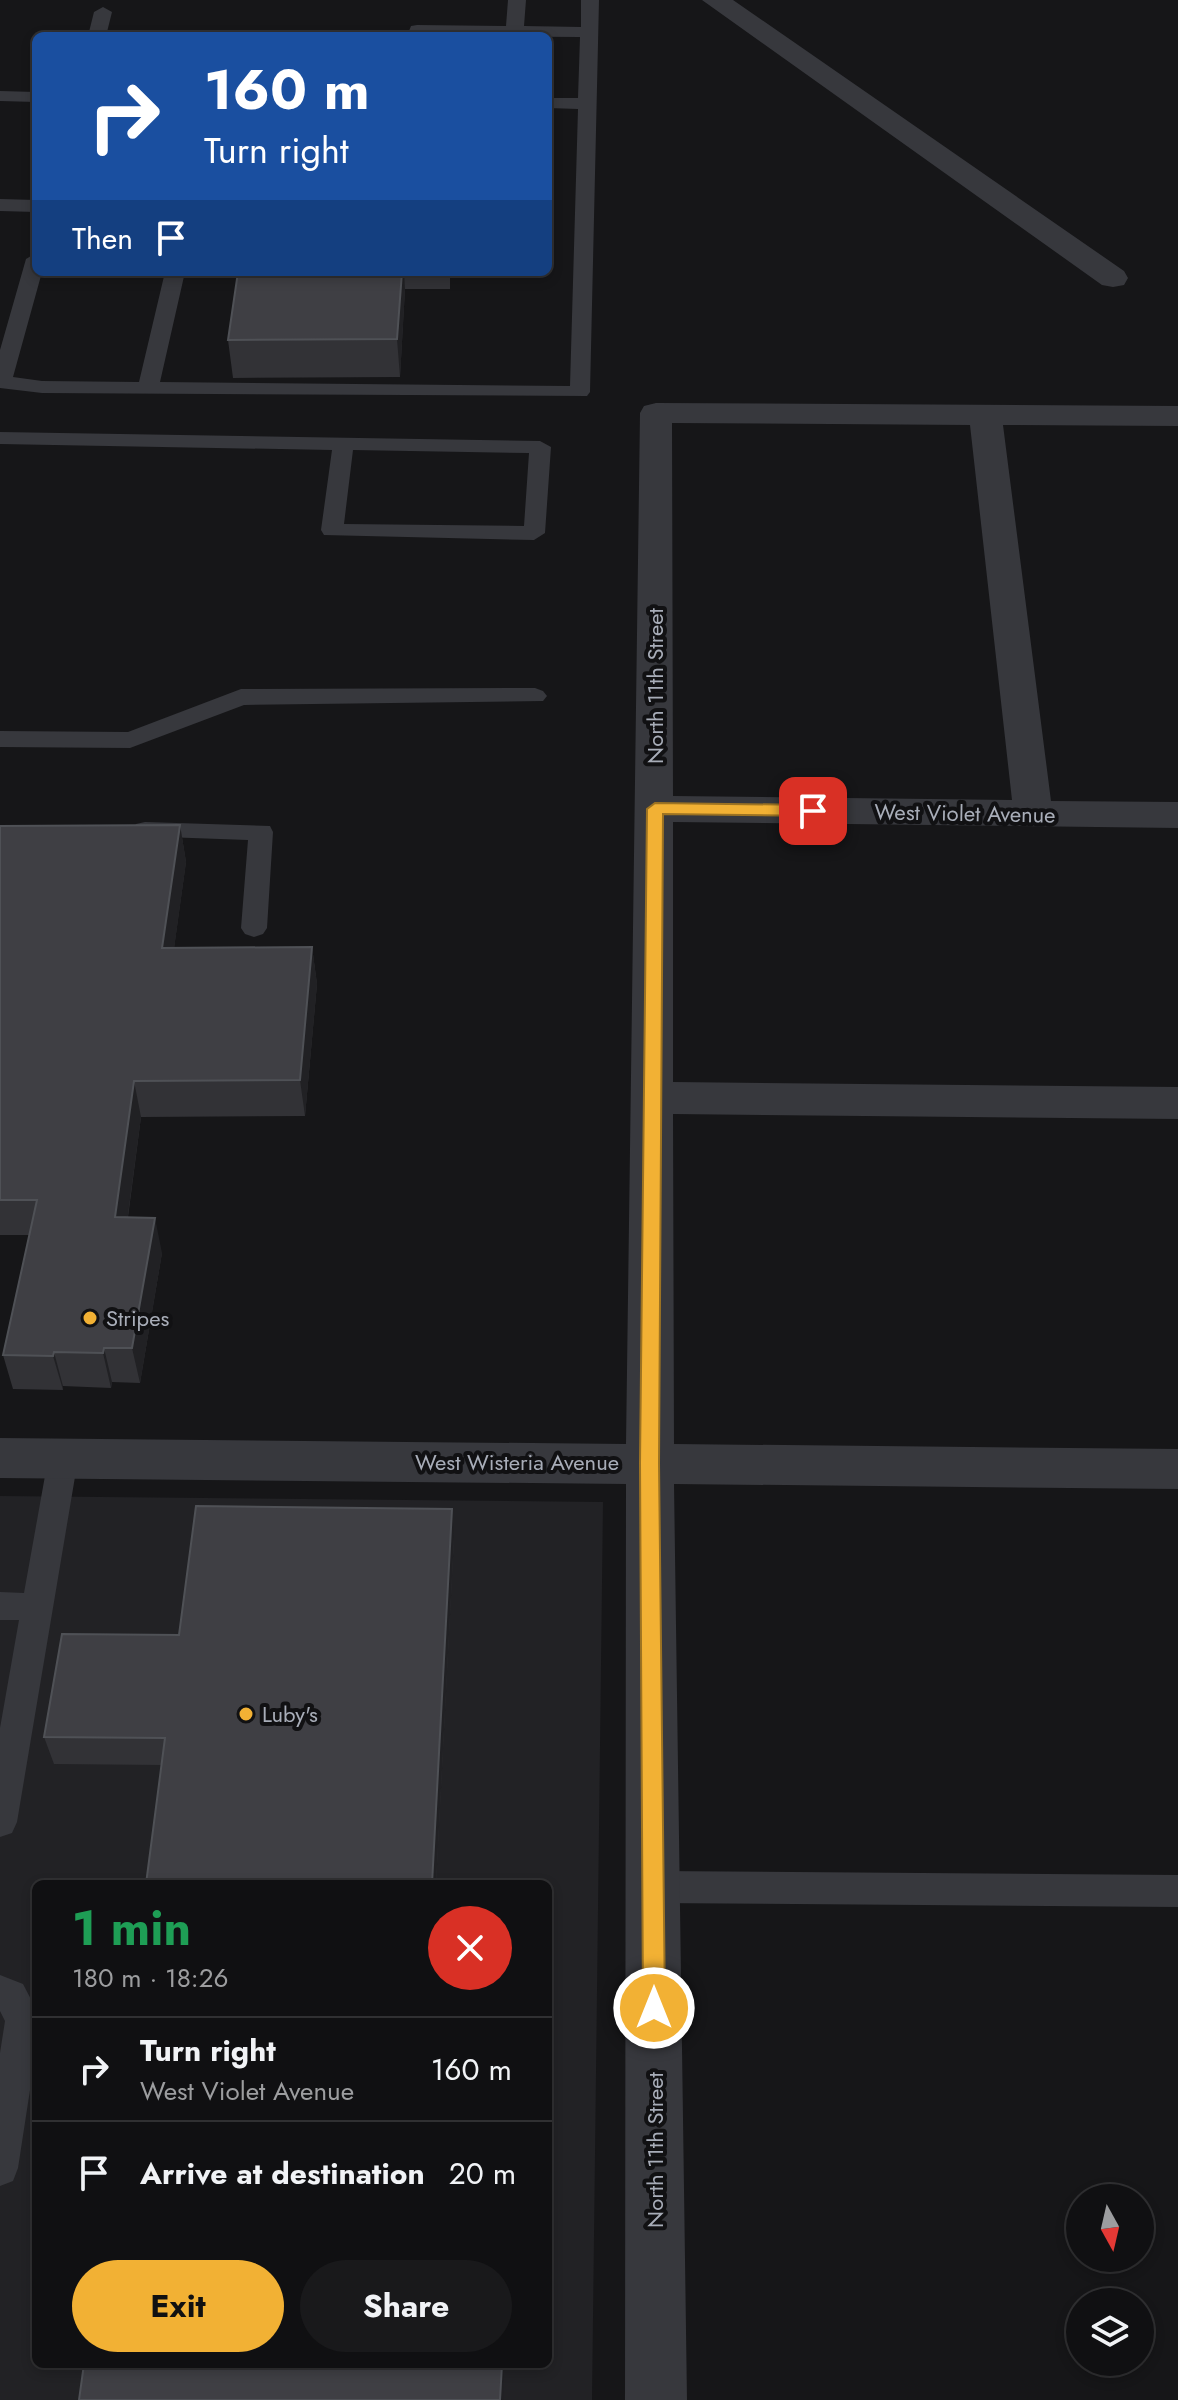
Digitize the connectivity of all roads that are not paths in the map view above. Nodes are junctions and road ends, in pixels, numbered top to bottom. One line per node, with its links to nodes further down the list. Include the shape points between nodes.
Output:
1 (517, 0): 8 (lane)
2 (590, 0): 10 (lane)
3 (715, 0): 19 (street)
4 (103, 12): 5 (lane)
5 (98, 32)
6 (417, 32): 7 (lane)
7 (482, 32)
8 (514, 32)
9 (552, 32): 10 (lane)
10 (589, 32): 14 (lane)
11 (0, 96): 12 (lane)
12 (32, 97)
13 (552, 103): 14 (lane)
14 (587, 104): 21 (lane, via 580,392)
15 (0, 205): 16 (lane)
16 (32, 206)
17 (32, 273): 20 (lane)
18 (174, 276): 21 (lane)
19 (1113, 278)
20 (0, 382): 21 (lane)
21 (148, 388)
22 (985, 415): 23 (street); 28 (street, North 11th Street, via 656,413); 29 (street)
23 (1178, 416)
24 (0, 438): 25 (lane)
25 (343, 444): 25 (lane, via 540,447 534,533 332,530)
26 (535, 696): 27 (lane, via 241,697 130,740)
27 (0, 739)
28 (655, 809): 29 (street, West Violet Avenue); 33 (street, North 11th Street)
29 (1033, 813): 30 (street, West Violet Avenue)
30 (1178, 815)
31 (123, 830): 32 (lane, via 261,832)
32 (254, 928)
33 (653, 1098): 34 (street); 37 (street, North 11th Street)
34 (1178, 1103)
35 (0, 1458): 36 (street, West Wisteria Avenue)
36 (63, 1459): 37 (street, West Wisteria Avenue); 40 (lane)
37 (650, 1463): 38 (street, West Wisteria Avenue); 42 (street, North 11th Street)
38 (1178, 1469)
39 (0, 1606): 40 (lane)
40 (37, 1607): 41 (lane)
41 (0, 1822)
42 (653, 1887): 43 (lane); 46 (street, North 11th Street)
43 (1178, 1891)
44 (0, 1992): 45 (lane, via 11,1996 23,2020)
45 (0, 2168)
46 (656, 2400)

